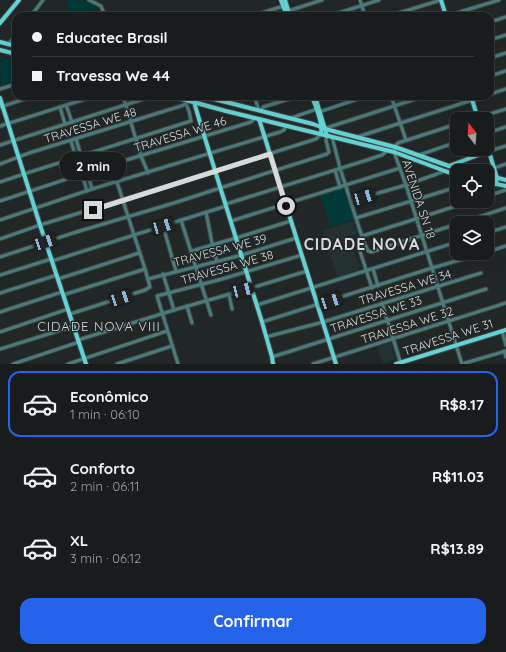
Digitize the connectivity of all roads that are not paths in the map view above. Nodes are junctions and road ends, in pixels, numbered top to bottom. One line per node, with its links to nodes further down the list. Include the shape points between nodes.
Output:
1 (18, 0): 23 (main road)
2 (43, 0): 12 (street)
3 (89, 0): 13 (street, via 101,6)
4 (282, 0): 10 (main road)
5 (322, 0): 15 (street)
6 (360, 0): 11 (street)
7 (379, 0): 11 (street)
8 (441, 0): 18 (street); 19 (main road)
9 (499, 0): 20 (street)
10 (285, 3): 14 (street)
11 (362, 5): 16 (street); 17 (street)
12 (34, 12)
13 (103, 12)
14 (261, 12)
15 (290, 12)
16 (341, 12)
17 (364, 12)
18 (402, 12)
19 (446, 12)
20 (460, 12)
21 (506, 17): 22 (street)
22 (494, 21)
23 (0, 23)
24 (506, 35): 25 (street)
25 (494, 39)
26 (12, 40): 28 (street)
27 (0, 42): 28 (main road)
28 (8, 45): 29 (main road)
29 (12, 46)
30 (0, 50): 31 (main road)
31 (12, 53)
32 (506, 53): 33 (street)
33 (494, 57)
34 (506, 71): 35 (street)
35 (494, 75)
36 (12, 85): 37 (street)
37 (0, 89)
38 (506, 89): 39 (street)
39 (494, 93)
40 (0, 98): 63 (main road)
41 (22, 100): 63 (street)
42 (82, 100): 60 (street)
43 (124, 100): 61 (street)
44 (141, 100): 61 (street)
45 (182, 100): 57 (main road)
46 (211, 100): 59 (main road)
47 (217, 100): 59 (main road)
48 (230, 100): 59 (street)
49 (256, 100): 66 (street)
50 (286, 100): 66 (street)
51 (315, 100): 67 (main road)
52 (353, 100): 67 (street)
53 (393, 100): 62 (street)
54 (413, 100): 62 (street)
55 (465, 100): 75 (street)
56 (472, 100): 68 (main road)
57 (187, 102): 58 (main road); 73 (street, TRAVESSA WE 48); 91 (street, via 191,121)
58 (194, 102): 71 (main road); 86 (main road)
59 (224, 102): 66 (main road)
60 (66, 105): 64 (street); 72 (street)
61 (125, 105): 72 (street); 73 (street)
62 (395, 106): 75 (street); 82 (street)
63 (1, 107): 76 (main road)
64 (60, 107): 76 (street); 77 (street)
65 (506, 109): 69 (street)
66 (260, 110): 70 (main road)
67 (318, 110): 70 (street); 82 (main road)
68 (475, 112)
69 (494, 113)
70 (289, 118): 74 (main road)
71 (257, 119): 79 (main road); 86 (street, TRAVESSA WE 46); 88 (main road)
72 (72, 122): 77 (street)
73 (130, 122): 90 (street, TRAVESSA WE 48); 91 (street)
74 (308, 123): 82 (main road); 83 (main road, via 310,127)
75 (401, 123): 89 (street); 92 (street)
76 (8, 124): 78 (street); 93 (main road)
77 (65, 124): 93 (street)
78 (0, 126)
79 (286, 126): 83 (main road); 88 (street, via 282,132)
80 (450, 126): 92 (street)
81 (506, 127): 84 (street)
82 (323, 128): 85 (main road); 87 (main road); 89 (main road)
83 (305, 131): 85 (main road)
84 (494, 131)
85 (321, 134): 87 (main road); 103 (street, via 316,139)
86 (204, 136): 102 (main road); 106 (street, TRAVESSA WE 46)
87 (329, 136): 99 (main road); 113 (street); 116 (street, via 326,140 328,154)
88 (264, 137): 102 (street); 103 (main road)
89 (357, 137): 98 (main road)
90 (76, 139): 94 (street, TRAVESSA WE 48); 105 (street)
91 (136, 139): 105 (street); 106 (street)
92 (406, 140): 98 (street)
93 (14, 141): 96 (street); 108 (main road)
94 (71, 141): 108 (street, TRAVESSA WE 48); 109 (street)
95 (450, 144): 104 (street)
96 (0, 145)
97 (506, 146): 100 (street)
98 (395, 147): 101 (street); 104 (main road)
99 (388, 150): 101 (main road); 113 (street, via 382,155)
100 (494, 150)
101 (394, 152): 114 (street, AVENIDA SN 18); 119 (main road)
102 (209, 153): 118 (main road); 120 (street)
103 (270, 154): 116 (main road); 118 (street)
104 (420, 155): 112 (main road)
105 (81, 156): 109 (street)
106 (141, 156): 120 (street); 135 (street, TRAVESSA WE 46, via 87,172)
107 (476, 156): 112 (main road)
108 (19, 157): 110 (street, TRAVESSA WE 48); 122 (main road)
109 (76, 158): 122 (street)
110 (0, 164)
111 (506, 164): 115 (street)
112 (449, 166)
113 (340, 168): 117 (street); 130 (street)
114 (400, 168): 128 (street, AVENIDA SN 18); 130 (street)
115 (494, 168): 124 (main road)
116 (275, 170): 132 (main road); 134 (street)
117 (335, 170): 132 (street); 133 (street)
118 (215, 171): 134 (main road); 142 (street)
119 (445, 171): 121 (main road); 128 (street)
120 (148, 173): 127 (street)
121 (450, 173)
122 (24, 174): 126 (street); 139 (main road)
123 (494, 177): 124 (main road)
124 (498, 178): 125 (main road); 129 (main road)
125 (506, 180)
126 (0, 182)
127 (116, 182): 135 (street); 142 (street)
128 (406, 184): 143 (street); 144 (street, AVENIDA SN 18)
129 (496, 184): 131 (main road)
130 (346, 185): 133 (street); 143 (street)
131 (506, 186)
132 (280, 187): 145 (main road); 146 (street)
133 (340, 187): 145 (street)
134 (220, 188): 146 (main road); 151 (street)
135 (92, 189): 138 (street)
136 (450, 189): 144 (street)
137 (506, 190): 140 (street)
138 (88, 191): 139 (street, via 82,174); 147 (street)
139 (30, 192): 141 (street); 147 (main road)
140 (494, 194)
141 (0, 201)
142 (122, 201): 151 (street); 159 (street)
143 (351, 201): 153 (street)
144 (411, 202): 153 (street); 154 (street, AVENIDA SN 18)
145 (286, 204): 157 (street); 158 (main road)
146 (226, 205): 150 (street); 157 (main road)
147 (35, 208): 155 (street); 159 (main road)
148 (450, 208): 154 (street)
149 (506, 208): 152 (street)
150 (206, 212): 156 (street); 172 (street)
151 (128, 216): 164 (street); 171 (street)
152 (481, 216)
153 (356, 218): 166 (street)
154 (416, 218): 165 (street, AVENIDA SN 18); 166 (street)
155 (0, 220)
156 (182, 220): 160 (street); 176 (street)
157 (231, 221): 168 (main road)
158 (291, 221): 168 (street); 169 (main road)
159 (40, 225): 167 (street); 171 (main road)
160 (163, 226): 164 (street); 189 (street)
161 (450, 226): 165 (street)
162 (506, 227): 163 (street)
163 (494, 231)
164 (134, 235): 178 (street); 182 (street)
165 (422, 235): 170 (street, via 370,252 366,250); 177 (street, AVENIDA SN 18)
166 (362, 236): 170 (street)
167 (0, 238)
168 (236, 238): 172 (street); 179 (main road)
169 (296, 238): 179 (street, TRAVESSA WE 39); 180 (main road)
170 (363, 240): 192 (street, via 358,245)
171 (45, 242): 181 (street); 182 (main road)
172 (212, 244): 176 (street); 184 (street)
173 (450, 244): 177 (street)
174 (506, 246): 175 (street)
175 (494, 250)
176 (192, 251): 185 (street)
177 (427, 252): 186 (street, AVENIDA SN 18); 188 (street)
178 (139, 253): 187 (street); 196 (street)
179 (242, 255): 184 (street, TRAVESSA WE 39); 190 (main road)
180 (302, 255): 190 (street, TRAVESSA WE 38); 191 (main road)
181 (0, 257)
182 (52, 260): 195 (street); 196 (main road)
183 (457, 260): 186 (street)
184 (217, 261): 185 (street, TRAVESSA WE 39)
185 (196, 266): 189 (street, TRAVESSA WE 39); 198 (street)
186 (432, 268): 199 (street); 200 (street, AVENIDA SN 18)
187 (146, 269): 197 (street); 207 (street)
188 (373, 269): 192 (street); 199 (street)
189 (176, 271): 194 (street, TRAVESSA WE 39)
190 (247, 271): 198 (street, TRAVESSA WE 38); 201 (main road)
191 (307, 271): 201 (street); 202 (main road)
192 (366, 271): 202 (street); 203 (street)
193 (481, 273): 200 (street, TRAVESSA WE 34)
194 (163, 274): 197 (street, TRAVESSA WE 39); 206 (street)
195 (0, 275)
196 (57, 277): 205 (street); 207 (main road)
197 (148, 279): 221 (street, via 150,287 145,290)
198 (202, 284): 206 (street, TRAVESSA WE 38); 209 (street)
199 (378, 286): 203 (street)
200 (437, 286): 210 (street, AVENIDA SN 18); 211 (street, TRAVESSA WE 34)
201 (252, 288): 208 (street); 213 (main road)
202 (312, 288): 213 (street); 214 (main road)
203 (372, 288): 214 (street)
204 (486, 289): 210 (street, TRAVESSA WE 33)
205 (0, 293)
206 (169, 293): 218 (street); 220 (street, TRAVESSA WE 38, via 156,296)
207 (63, 294): 216 (main road); 219 (street)
208 (229, 294): 209 (street); 217 (street)
209 (207, 300): 215 (street); 222 (street)
210 (443, 302): 223 (street, TRAVESSA WE 33); 224 (street, AVENIDA SN 18)
211 (382, 303): 223 (street); 226 (street, TRAVESSA WE 34)
212 (506, 303): 224 (street, TRAVESSA WE 32)
213 (257, 305): 225 (main road)
214 (317, 305): 225 (street); 226 (main road)
215 (187, 306): 218 (street); 227 (street)
216 (68, 309): 221 (main road); 231 (street)
217 (232, 309)
218 (174, 310): 220 (street)
219 (0, 312)
220 (162, 313): 230 (street); 235 (street)
221 (70, 314): 228 (main road)
222 (211, 315)
223 (388, 320): 233 (street, TRAVESSA WE 33); 234 (street)
224 (449, 321): 234 (street, TRAVESSA WE 32); 238 (street, AVENIDA SN 18)
225 (262, 322): 232 (main road)
226 (323, 322): 232 (street, TRAVESSA WE 34); 233 (main road)
227 (192, 323)
228 (74, 326): 235 (main road); 239 (street)
229 (504, 330): 236 (street); 238 (main road, TRAVESSA WE 31)
230 (167, 331): 237 (street); 244 (street)
231 (0, 332)
232 (266, 338): 241 (main road)
233 (328, 339): 241 (street, TRAVESSA WE 33); 242 (main road)
234 (393, 339): 242 (street, TRAVESSA WE 32); 254 (street)
235 (79, 341): 244 (main road); 246 (street)
236 (506, 345)
237 (172, 346): 245 (street); 250 (street)
238 (456, 346): 254 (main road, TRAVESSA WE 31); 255 (street, AVENIDA SN 18)
239 (0, 349)
240 (505, 351): 243 (street); 255 (street)
241 (272, 357): 251 (main road)
242 (334, 357): 252 (street, TRAVESSA WE 32); 253 (main road)
243 (506, 357)
244 (84, 358): 247 (street); 248 (main road)
245 (124, 363): 249 (street)
246 (13, 364)
247 (68, 364)
248 (86, 364)
249 (117, 364)
250 (178, 364)
251 (273, 364)
252 (313, 364)
253 (336, 364)
254 (399, 364)
255 (462, 364)

